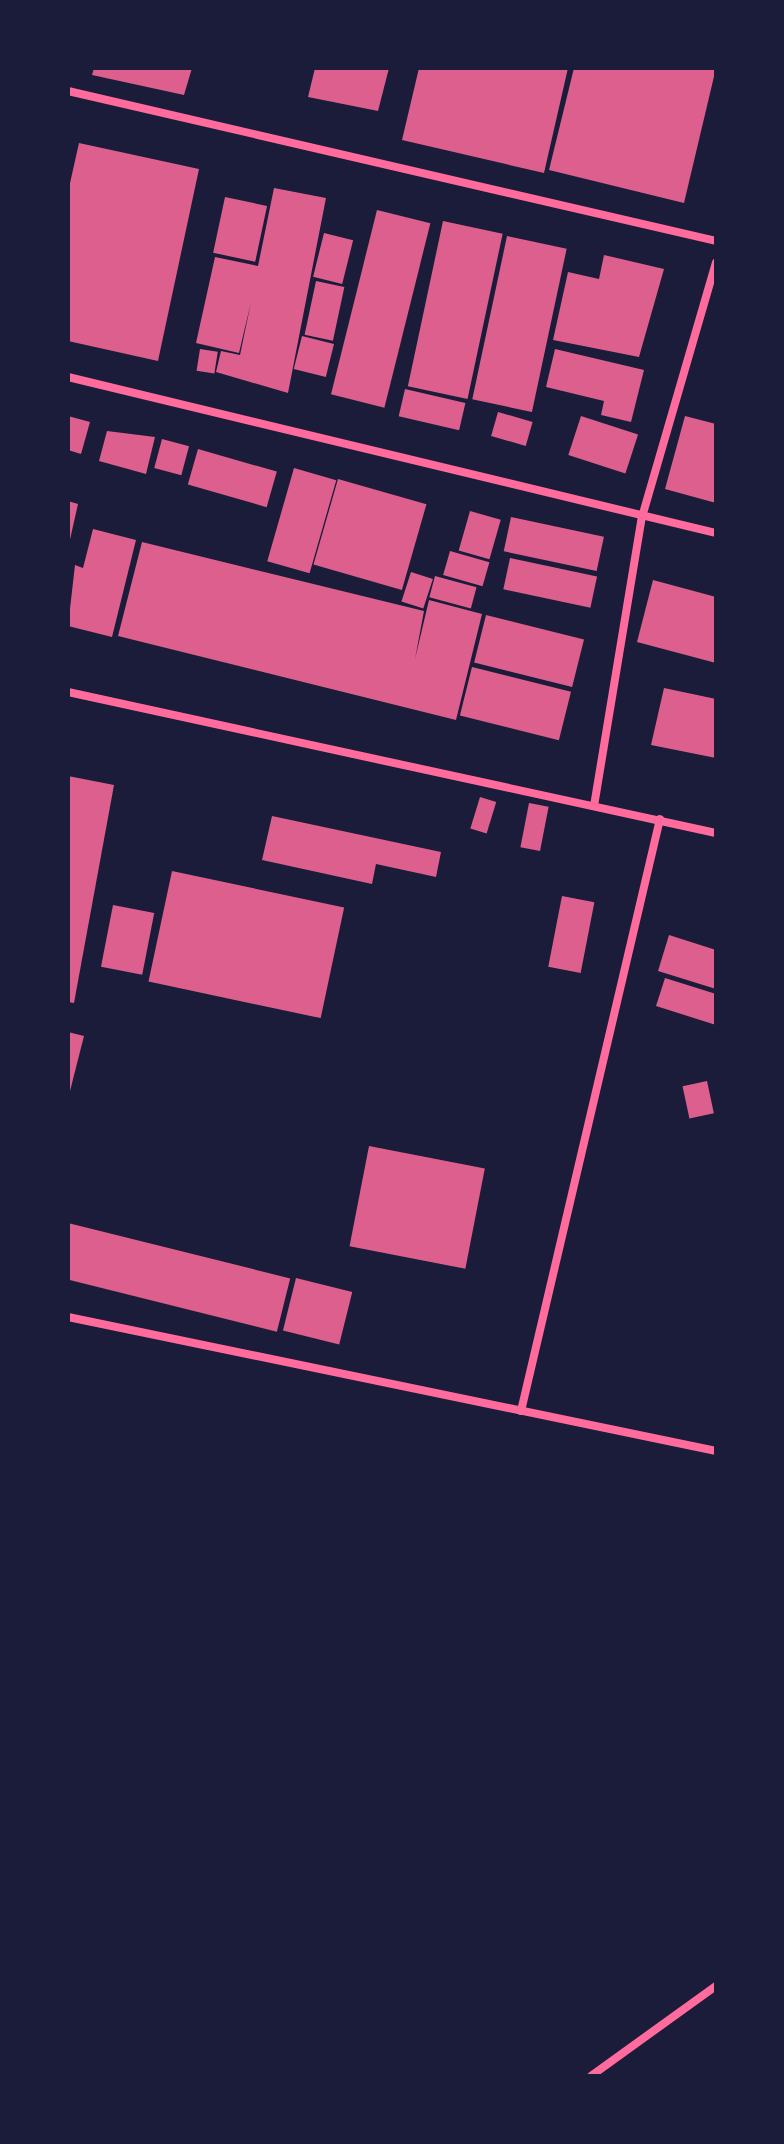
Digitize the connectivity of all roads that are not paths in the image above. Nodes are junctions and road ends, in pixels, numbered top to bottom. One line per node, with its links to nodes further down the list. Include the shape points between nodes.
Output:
1 (68, 91): 2 (street)
2 (716, 241)
3 (716, 263): 5 (street)
4 (68, 377): 5 (street)
5 (642, 517): 6 (street); 8 (street)
6 (716, 533)
7 (68, 692): 8 (street)
8 (594, 806): 9 (street)
9 (660, 819): 10 (street); 12 (street)
10 (716, 833)
11 (68, 1317): 12 (street)
12 (521, 1411): 13 (street)
13 (716, 1451)
14 (716, 1986): 15 (street)
15 (591, 2076)

